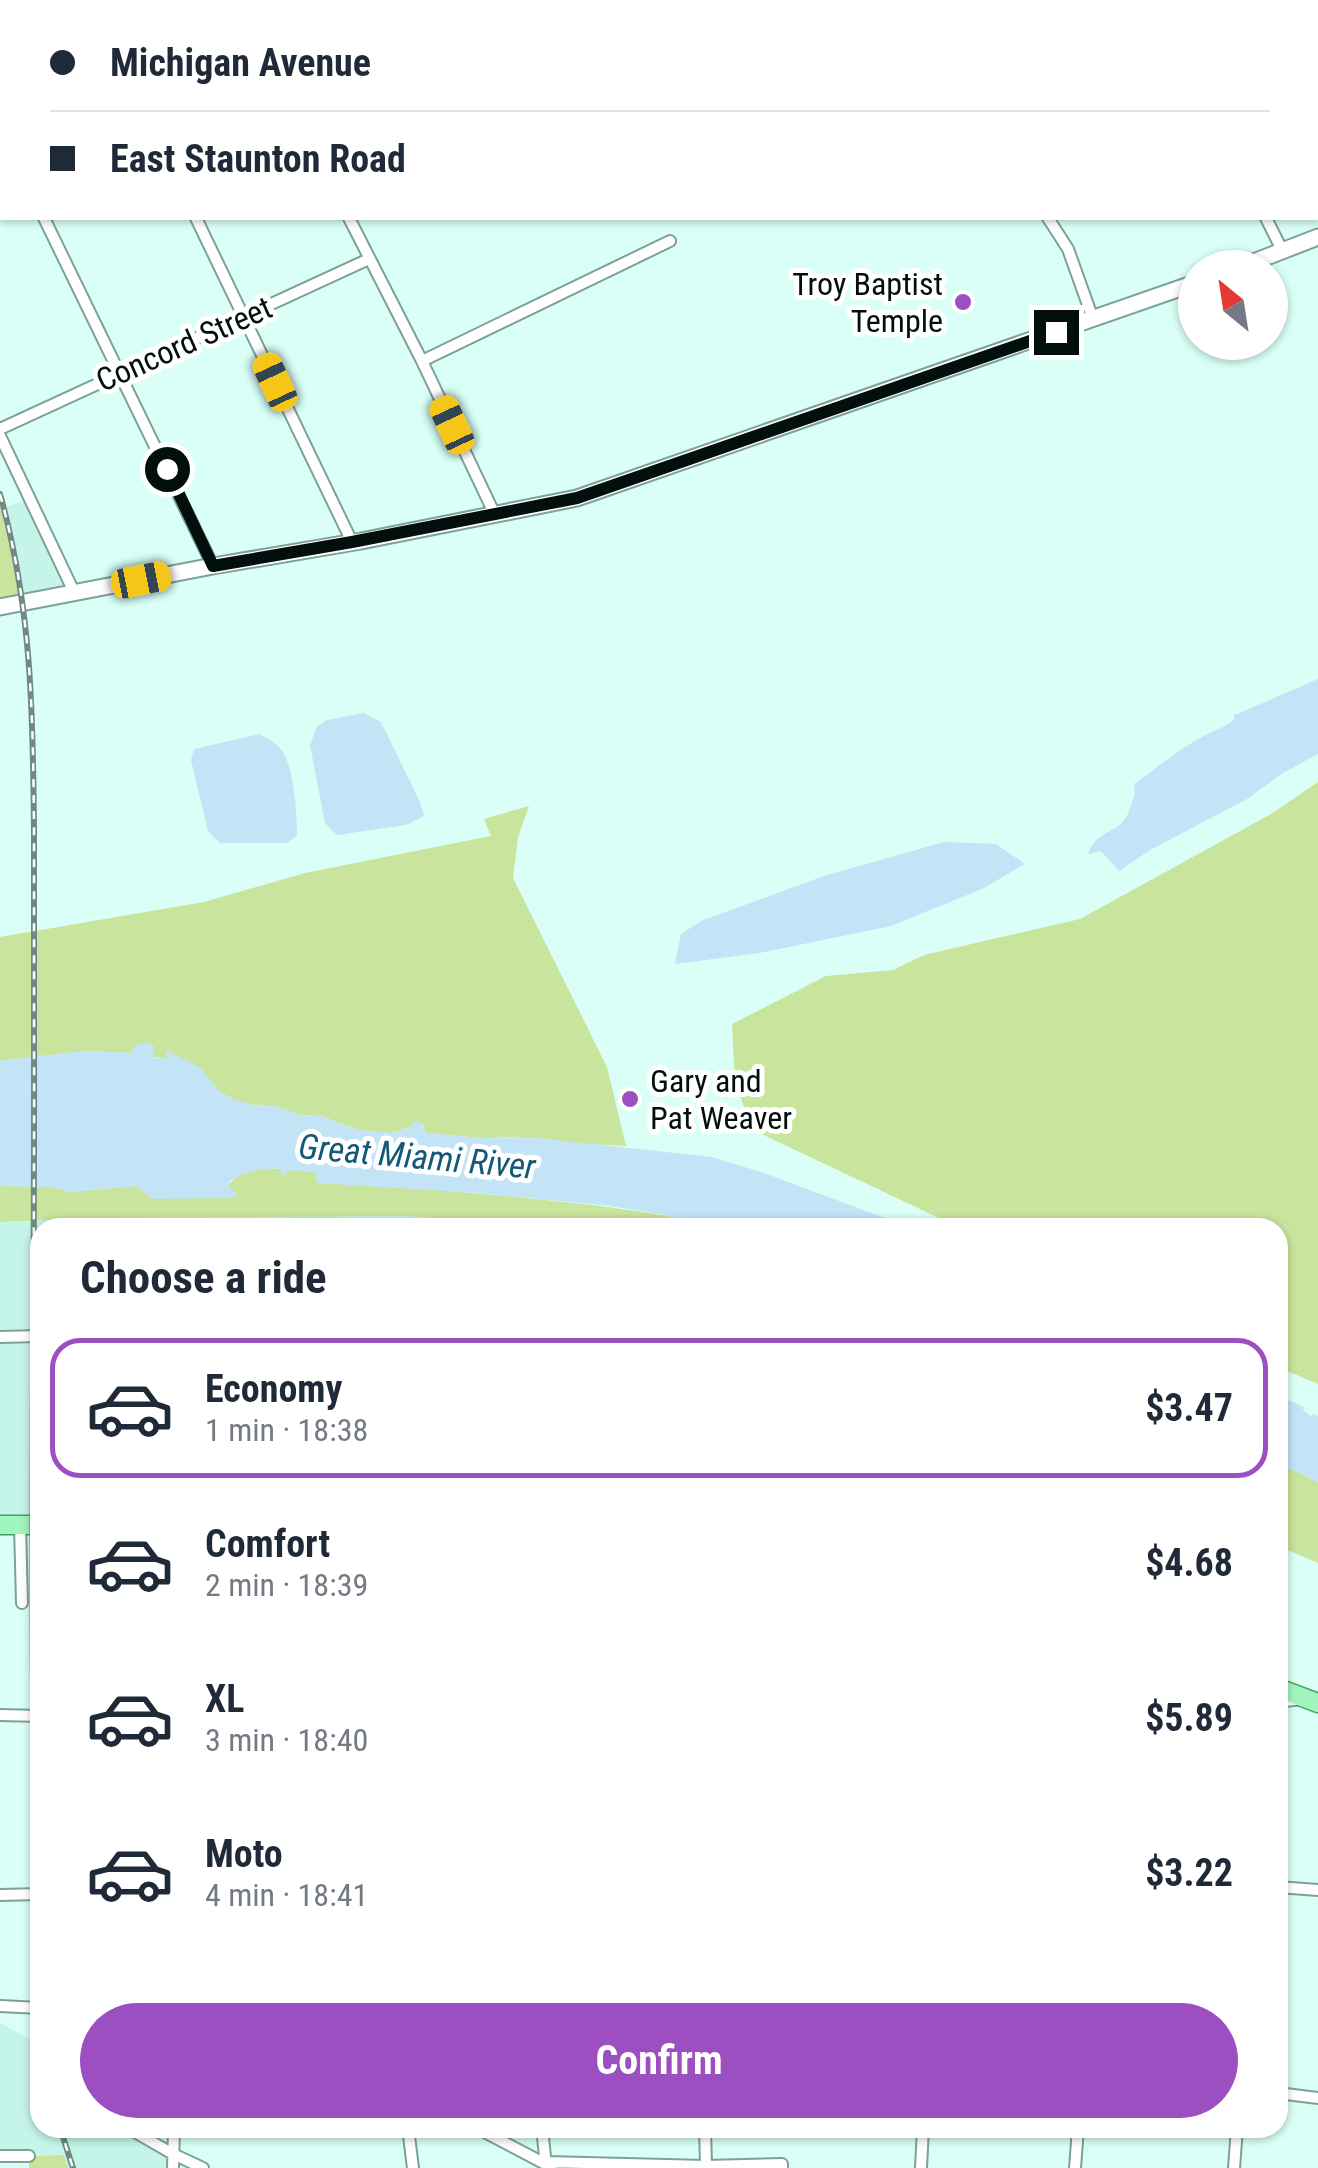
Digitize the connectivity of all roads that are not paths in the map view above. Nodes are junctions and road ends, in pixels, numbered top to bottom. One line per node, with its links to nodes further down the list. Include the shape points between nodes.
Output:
1 (45, 220): 15 (street)
2 (197, 220): 12 (street)
3 (350, 220): 10 (street)
4 (1049, 220): 13 (street, via 1068,249)
5 (1267, 220): 8 (street)
6 (1318, 238): 9 (main road)
7 (670, 241): 14 (street)
8 (1282, 250)
9 (1288, 250)
10 (369, 259): 12 (street, Concord Street); 14 (street)
11 (1178, 289): 13 (main road)
12 (244, 317): 15 (street, Concord Street); 19 (street)
13 (1093, 319): 18 (main road, via 577,498)
14 (422, 362): 18 (street)
15 (121, 372): 16 (street, Concord Street); 20 (street)
16 (0, 428)
17 (0, 436): 21 (street)
18 (495, 515): 19 (main road)
19 (352, 542): 20 (main road)
20 (213, 566): 21 (main road)
21 (74, 592): 22 (main road)
22 (0, 607)
23 (30, 1336): 24 (street)
24 (0, 1337)
25 (0, 1525): 26 (main road)
26 (20, 1525): 27 (main road); 28 (street)
27 (30, 1525)
28 (22, 1603)
29 (1288, 1692): 30 (main road)
30 (1312, 1701)
31 (0, 1715): 32 (street)
32 (30, 1716)
33 (1288, 1888): 34 (street)
34 (1318, 1890)
35 (30, 1894): 36 (street)
36 (0, 1895)
37 (0, 2006): 38 (street)
38 (30, 2008)
39 (1288, 2094): 40 (street)
40 (1318, 2098)
41 (145, 2138): 50 (street)
42 (174, 2138): 50 (street)
43 (409, 2138): 58 (street)
44 (495, 2138): 53 (street)
45 (544, 2138): 53 (street)
46 (705, 2138): 54 (street)
47 (922, 2138): 59 (street)
48 (1078, 2138): 60 (street)
49 (1236, 2138): 61 (street)
50 (173, 2154): 56 (street); 57 (street)
51 (0, 2156): 52 (street)
52 (29, 2156)
53 (548, 2166): 54 (street)
54 (706, 2166): 55 (street)
55 (782, 2166)
56 (173, 2168)
57 (203, 2168)
58 (413, 2168)
59 (921, 2168)
60 (1076, 2168)
61 (1234, 2168)

